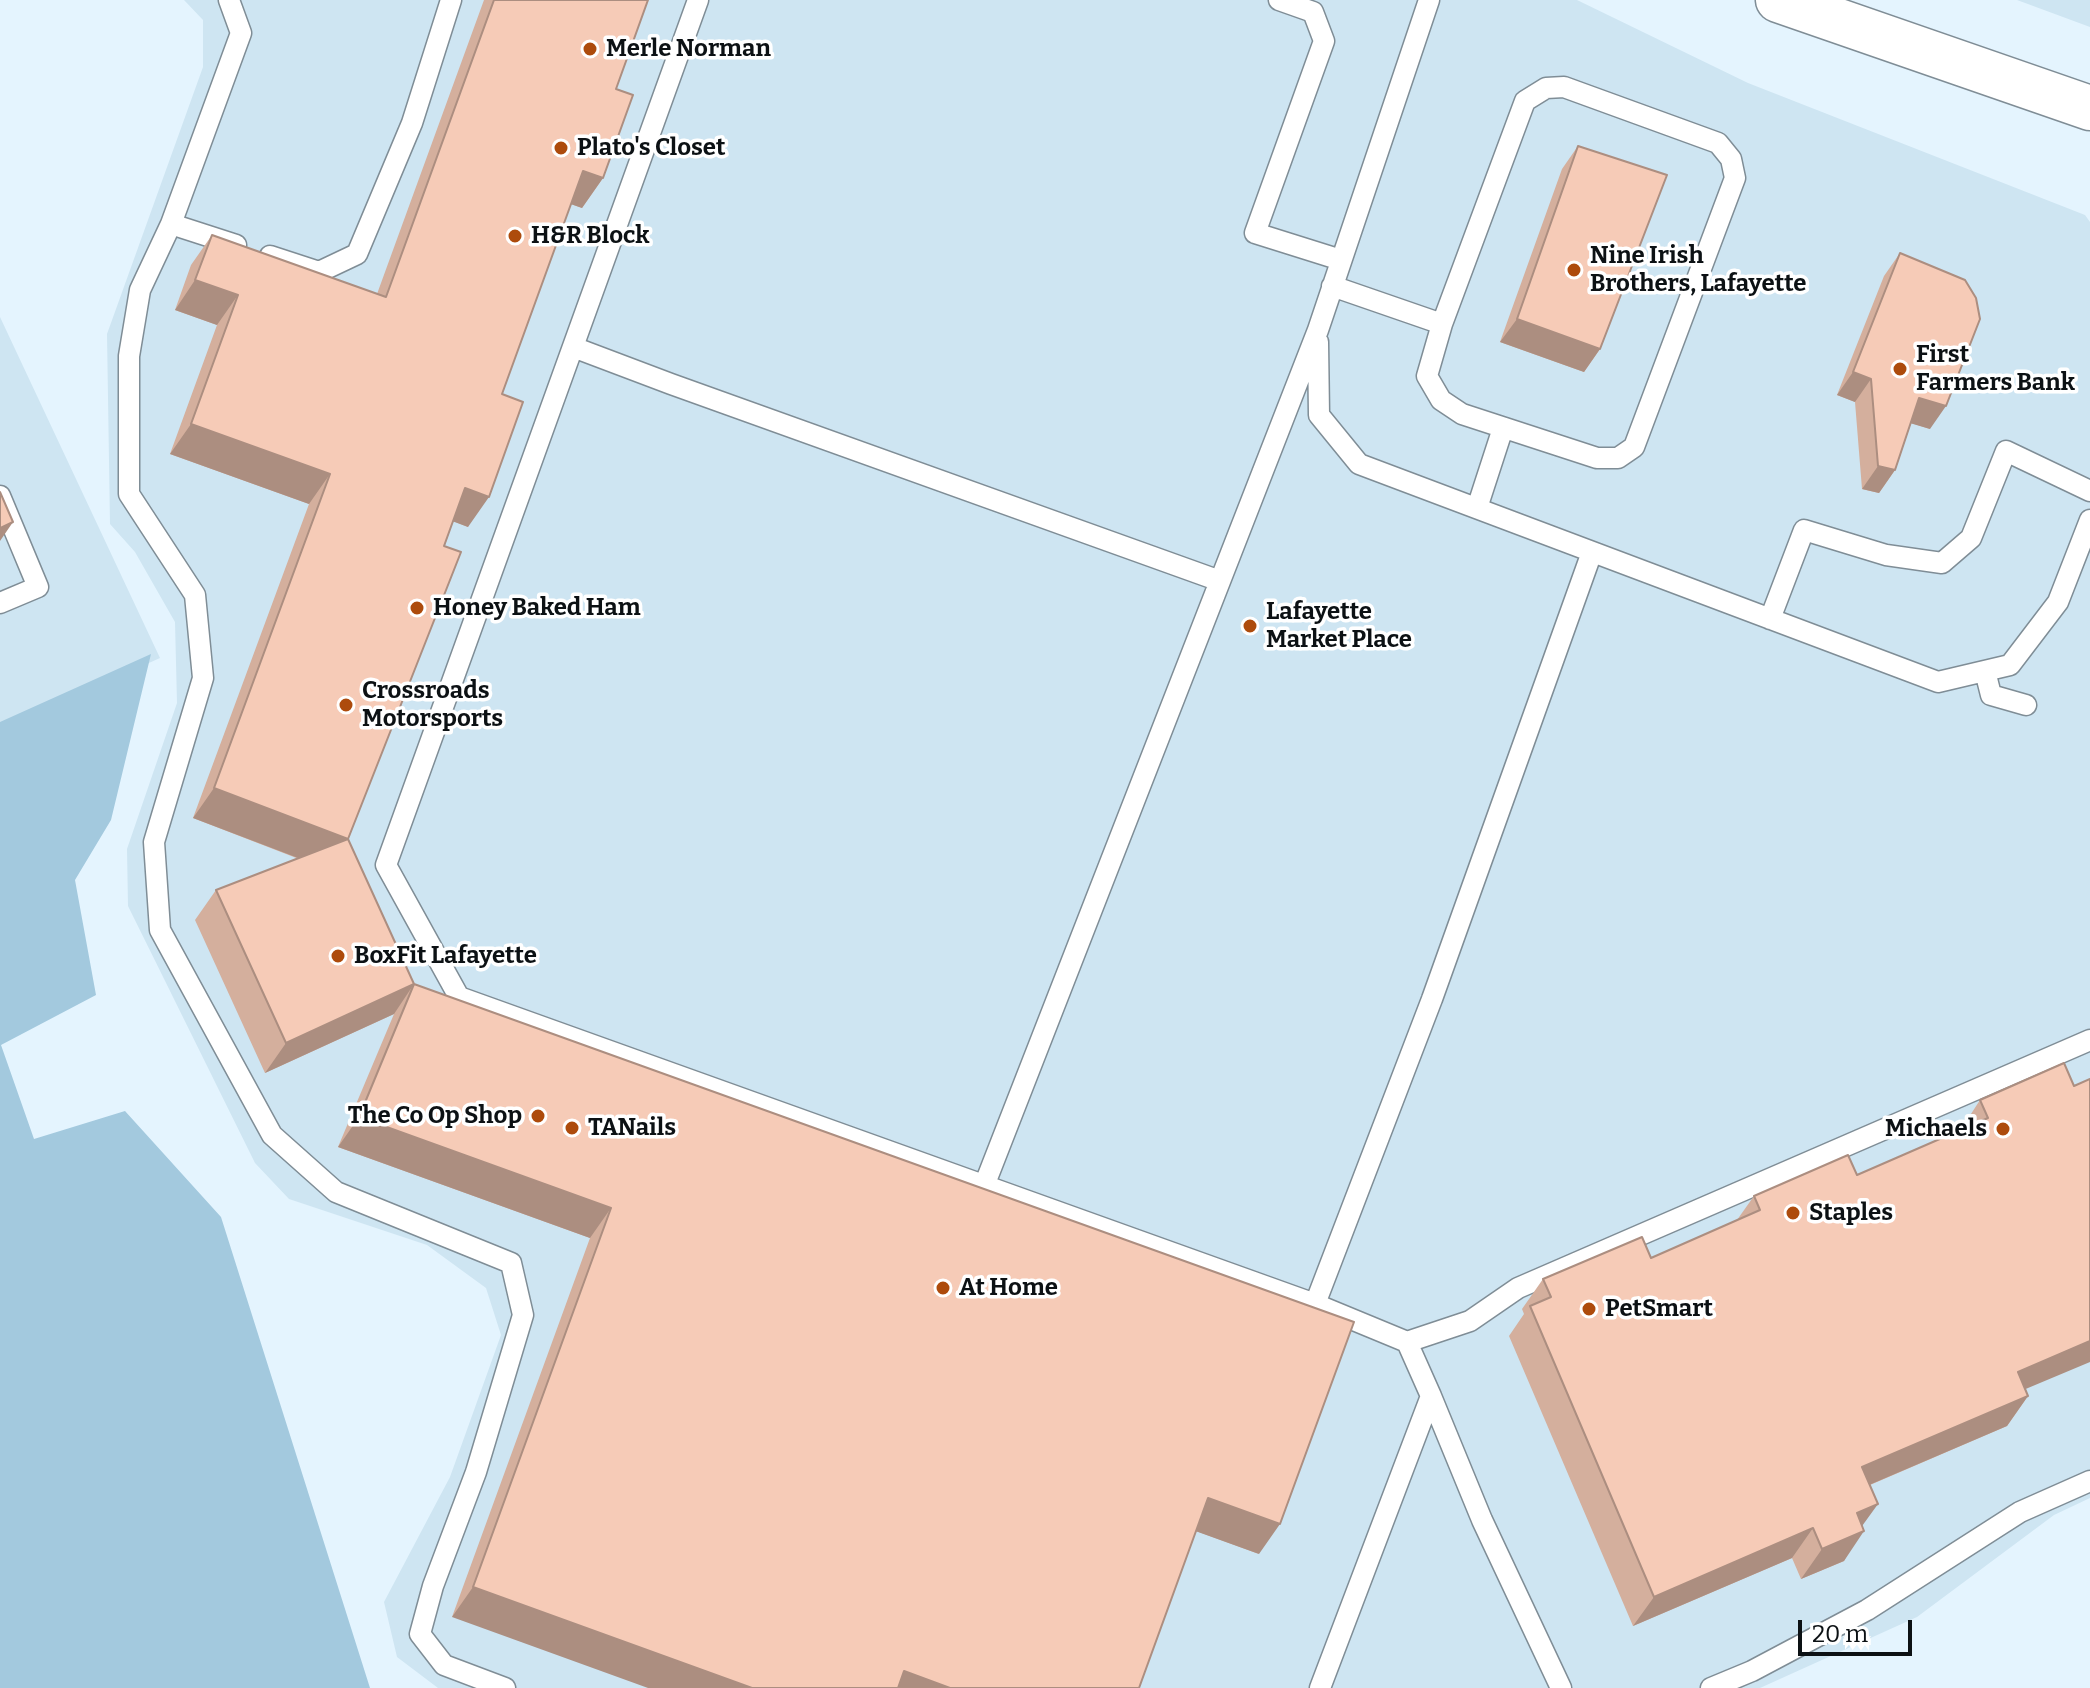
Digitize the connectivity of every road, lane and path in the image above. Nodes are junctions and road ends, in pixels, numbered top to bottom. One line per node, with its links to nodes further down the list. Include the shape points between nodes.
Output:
1 (229, 0): 8 (lane, via 241,33)
2 (451, 0): 8 (lane, via 412,123 357,254 319,272)
3 (698, 0): 13 (lane)
4 (1279, 0): 9 (lane, via 1313,12 1324,41 1255,233)
5 (1429, 0): 9 (lane)
6 (1778, 0): 7 (main road)
7 (2087, 113)
8 (171, 224): 31 (lane, via 140,290 129,356 129,494 195,595 203,678 154,842 160,930 272,1135 336,1192 511,1263 523,1315 420,1634 444,1665)
9 (1341, 260): 10 (lane)
10 (1332, 286): 11 (lane); 12 (lane)
11 (1442, 324): 14 (lane, via 1427,376 1441,400 1462,414); 14 (lane, via 1525,101 1546,88 1564,87 1718,143 1731,159 1735,178 1634,447 1618,458 1597,458)
12 (1318, 330): 17 (lane, via 1319,415 1359,464); 20 (lane)
13 (573, 347): 20 (lane); 26 (lane, via 386,865 459,997)
14 (1503, 428): 17 (lane)
15 (2090, 491): 22 (lane, via 2006,451 1971,538 1942,563 1886,555 1804,530)
16 (0, 496): 21 (lane, via 38,587)
17 (1477, 508): 19 (lane)
18 (2090, 520): 23 (lane, via 2058,602 2010,665)
19 (1592, 552): 22 (lane); 27 (lane, via 1432,999)
20 (1220, 581): 26 (lane)
21 (0, 603)
22 (1770, 619): 23 (lane, via 1938,682)
23 (1985, 671): 24 (lane, via 1991,695)
24 (2026, 705)
25 (2090, 1040): 28 (lane, via 1518,1288 1470,1321)
26 (984, 1186): 27 (lane)
27 (1315, 1304): 28 (lane)
28 (1407, 1342): 29 (lane)
29 (1431, 1396): 32 (lane); 33 (lane)
30 (2090, 1481): 34 (lane, via 2020,1512 1867,1610)
31 (505, 1688)
32 (1320, 1688)
33 (1561, 1688)
34 (1711, 1688)

